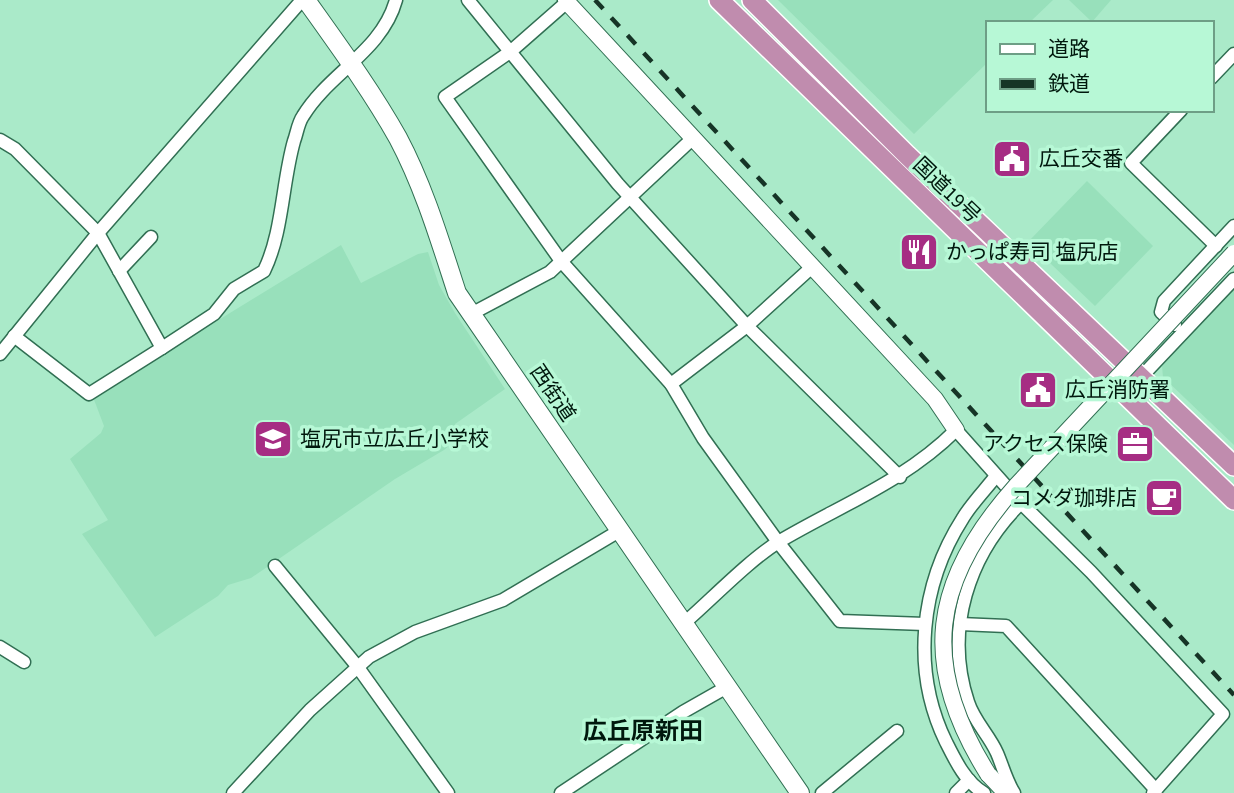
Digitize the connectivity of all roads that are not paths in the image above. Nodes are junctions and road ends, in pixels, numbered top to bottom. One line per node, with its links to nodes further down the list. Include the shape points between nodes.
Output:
1 (304, 0): 9 (main road, 西街道); 16 (street)
2 (396, 0): 9 (street, via 384,27)
3 (468, 0): 7 (street)
4 (719, 0): 32 (highway, 国道19号)
5 (752, 0): 30 (highway, 国道19号)
6 (566, 1): 7 (street); 13 (street)
7 (510, 52): 14 (street); 20 (street, via 445,97)
8 (1234, 54): 10 (street)
9 (352, 65): 24 (main road, 西街道, via 412,169 457,293); 28 (street, via 302,117 264,271 234,289 214,314)
10 (1213, 76)
11 (1179, 112): 18 (street, via 1131,163)
12 (0, 140): 16 (street, via 15,149)
13 (691, 140): 14 (street); 21 (street)
14 (630, 196): 20 (street); 25 (street)
15 (1234, 226): 18 (street)
16 (98, 233): 22 (street); 27 (street)
17 (150, 237): 22 (street)
18 (1216, 246): 26 (street, via 1164,301 1161,312)
19 (1234, 253): 59 (street, bridge, via 1000,504 964,556 947,607 944,655 955,713 988,774)
20 (561, 261): 24 (street, via 550,272); 31 (street)
21 (812, 267): 25 (street); 33 (street, via 935,399)
22 (119, 271): 28 (street)
23 (1234, 279): 26 (street)
24 (471, 314): 39 (main road, 西街道)
25 (747, 326): 31 (street); 36 (street)
26 (1183, 332): 30 (street)
27 (14, 336): 28 (street, via 89,394); 29 (street)
28 (162, 348)
29 (0, 354)
30 (1140, 377): 32 (street); 34 (highway, 国道19号)
31 (671, 384): 40 (street, via 703,438)
32 (1125, 394): 37 (highway, 国道19号)
33 (956, 430): 35 (street); 36 (street)
34 (1234, 466)
35 (996, 476): 38 (street); 42 (street, via 964,516 936,568)
36 (900, 477): 40 (street)
37 (1234, 500)
38 (1021, 503): 43 (street, via 985,545 971,576); 51 (street, via 1223,714)
39 (619, 531): 44 (main road, 西街道); 47 (street, via 503,600 415,632)
40 (778, 542): 42 (street, via 840,621); 44 (street)
41 (275, 566): 47 (street)
42 (925, 624): 50 (street, via 925,669 933,708)
43 (960, 624): 51 (street, via 1006,626); 60 (street, via 959,660 968,703)
44 (682, 625): 48 (main road, 西街道)
45 (0, 647): 46 (street)
46 (24, 662)
47 (357, 666): 52 (street); 53 (street)
48 (727, 687): 54 (street); 55 (main road, 西街道)
49 (897, 731): 56 (street)
50 (969, 780): 57 (street); 58 (street)
51 (1154, 792)
52 (233, 793)
53 (447, 793)
54 (561, 793)
55 (800, 793)
56 (822, 793)
57 (956, 793)
58 (984, 793)
59 (1006, 793)
60 (1014, 793)

